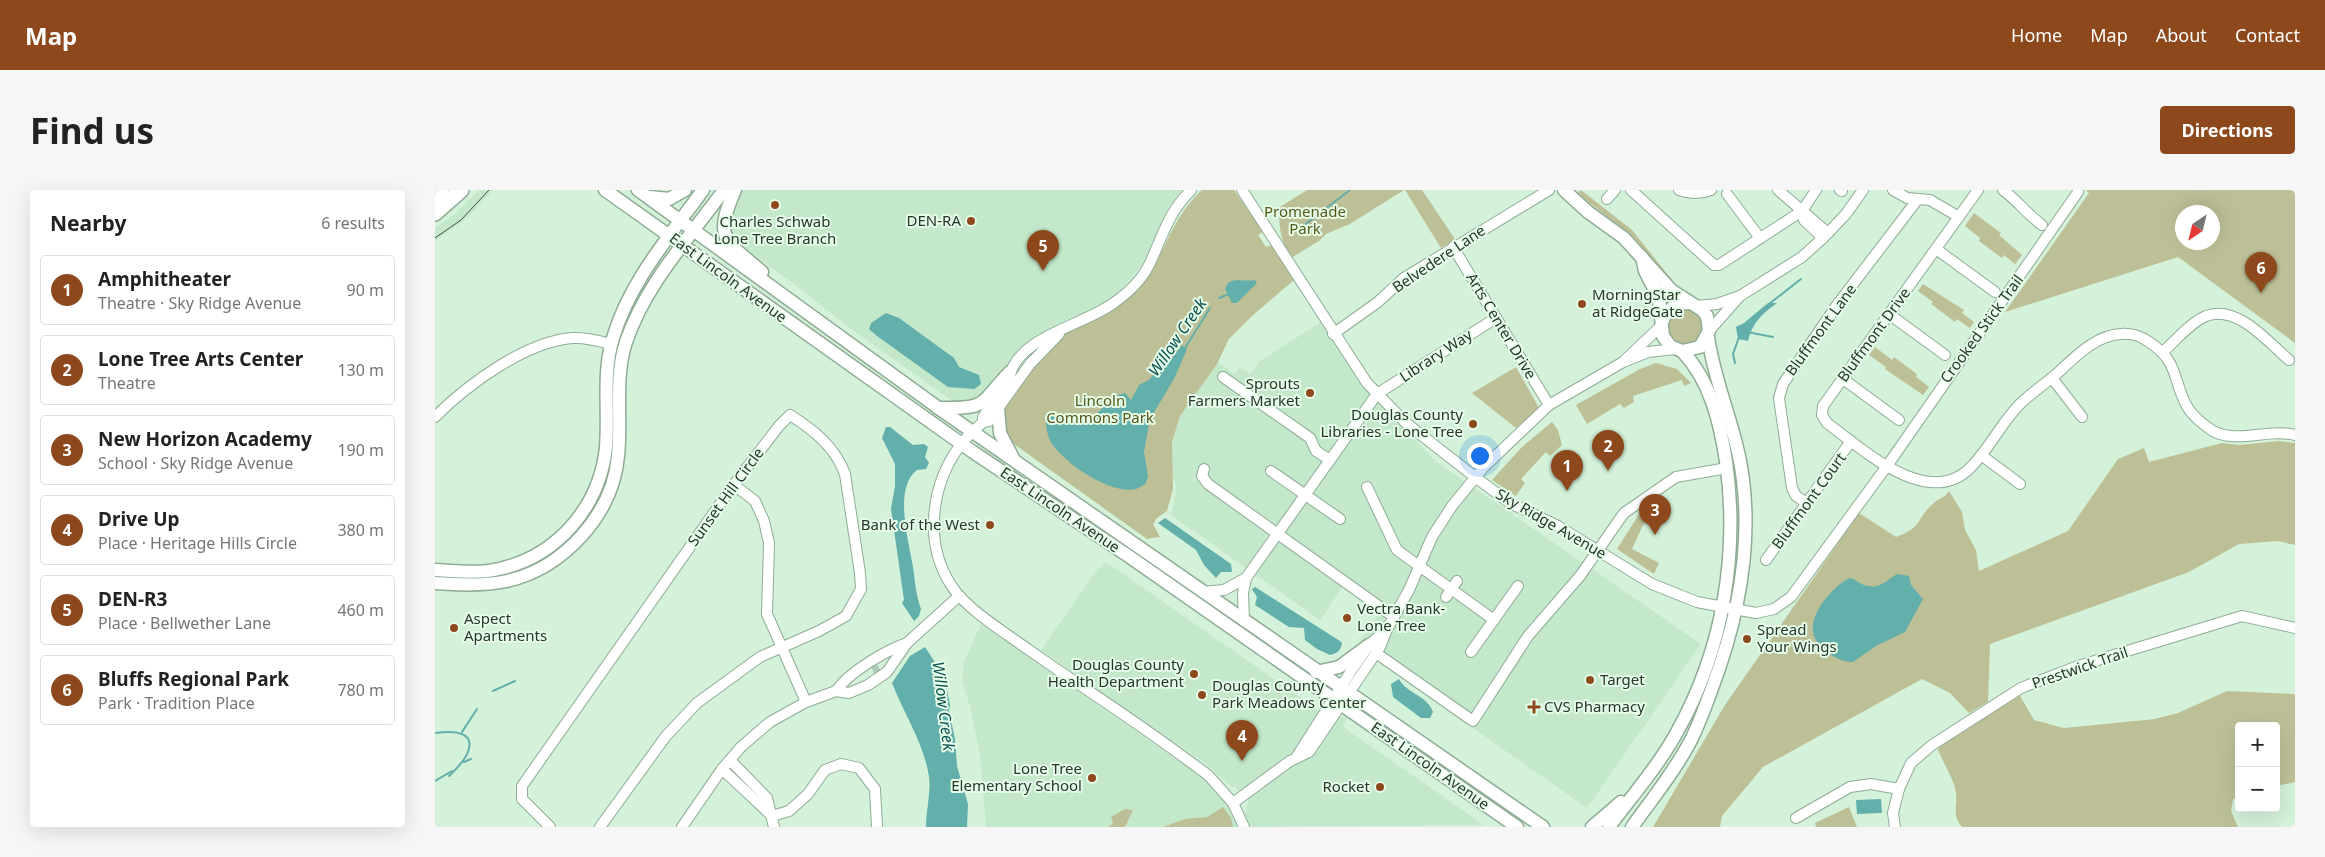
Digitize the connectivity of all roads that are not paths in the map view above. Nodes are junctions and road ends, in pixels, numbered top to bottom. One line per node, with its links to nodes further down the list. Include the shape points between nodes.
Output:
1 (441, 190): 26 (highway)
2 (461, 190): 30 (highway)
3 (605, 190): 36 (main road, East Lincoln Avenue)
4 (685, 190): 24 (main road, via 661,200)
5 (703, 190): 32 (main road)
6 (724, 190): 34 (main road)
7 (735, 190): 47 (main road, via 723,222 726,239)
8 (1191, 190): 49 (street, via 1170,215 1151,262 1135,285 1108,307)
9 (1242, 190): 50 (street, Sky Ridge Avenue)
10 (1549, 190): 39 (street, Belvedere Lane)
11 (1564, 190): 41 (main road, via 1624,238)
12 (1615, 190): 27 (street)
13 (1631, 190): 37 (street, via 1714,265)
14 (1679, 190): 15 (street, via 1687,193)
15 (1711, 190)
16 (1778, 190): 29 (street)
17 (1816, 190): 29 (street)
18 (1863, 190): 35 (street)
19 (1893, 190): 28 (street, via 1907,198)
20 (1911, 190): 28 (street)
21 (1978, 190): 31 (street, Bluffmont Drive)
22 (2003, 190): 33 (street)
23 (2078, 192): 76 (street, Crooked Stick Trail)
24 (642, 193): 32 (main road, East Lincoln Avenue)
25 (1727, 194): 37 (street)
26 (435, 196)
27 (1607, 199)
28 (1918, 199): 31 (street, via 1930,200); 85 (street, Bluffmont Lane, via 1837,305 1783,384 1779,398 1792,488 1796,496)
29 (1801, 211): 35 (street, via 1808,213); 37 (street)
30 (435, 214)
31 (1959, 217): 40 (street, Bluffmont Drive)
32 (681, 221): 34 (main road, East Lincoln Avenue); 36 (main road)
33 (2042, 225)
34 (693, 231): 38 (main road); 47 (main road, East Lincoln Avenue)
35 (1826, 235): 43 (street, via 1802,257)
36 (669, 236): 38 (main road, East Lincoln Avenue); 52 (main road, via 630,294)
37 (1759, 238)
38 (682, 246): 71 (main road, East Lincoln Avenue); 93 (main road, via 643,302 625,344 620,373 618,458 609,493 589,528 564,552 527,574 491,584)
39 (1453, 247): 46 (street, Arts Center Drive); 50 (street, Belvedere Lane, via 1404,278 1372,307)
40 (1936, 249): 42 (street); 45 (street, Bluffmont Drive)
41 (1641, 257): 44 (main road, via 1665,285); 48 (main road, via 1659,298)
42 (1995, 292)
43 (1740, 296): 44 (street, via 1717,304); 51 (street)
44 (1693, 304): 48 (main road, via 1675,305); 51 (main road, via 1707,316)
45 (1889, 314): 55 (street); 60 (street, Bluffmont Drive)
46 (1496, 318): 62 (street, Library Way); 63 (street, Arts Center Drive)
47 (820, 323): 64 (main road, East Lincoln Avenue)
48 (1661, 324): 53 (main road, via 1666,342); 57 (street)
49 (1067, 327): 58 (street, via 1039,340); 65 (street, via 1030,364)
50 (1333, 334): 62 (street, Sky Ridge Avenue)
51 (1709, 334): 53 (main road, via 1695,350); 98 (main road, via 1717,380 1730,416 1743,480 1745,546)
52 (611, 344): 67 (street, via 571,338 529,351 477,379); 91 (main road, via 603,466 597,488 578,520 550,546 513,565 480,571)
53 (1679, 350): 57 (street, via 1648,352); 77 (main road, via 1697,368 1706,386)
54 (2164, 351): 56 (street, via 2195,323 2207,316 2225,315 2245,323); 61 (street, via 2143,337 2120,334 2105,337 2081,350); 70 (street, via 2175,370 2188,408 2201,423 2232,436 2283,432)
55 (1945, 355)
56 (2289, 360)
57 (1623, 362): 63 (street)
58 (1010, 372): 64 (main road, via 990,397 979,405); 69 (street)
59 (1223, 377): 74 (street, via 1309,438 1316,451)
60 (1843, 378): 68 (street); 72 (street, Bluffmont Drive, via 1823,406 1822,415 1827,423)
61 (2052, 378): 66 (street); 73 (street, via 2019,404)
62 (1377, 394): 74 (street); 80 (street, Sky Ridge Avenue, via 1406,423)
63 (1549, 405): 80 (street)
64 (938, 408): 71 (main road, East Lincoln Avenue)
65 (998, 408): 69 (street, via 989,421); 75 (main road, via 1000,433)
66 (2082, 416)
67 (435, 417)
68 (1899, 420)
69 (983, 422): 71 (street)
70 (2295, 435)
71 (967, 438): 75 (main road, East Lincoln Avenue); 96 (street, via 939,485 933,518 940,562); 110 (main road, East Lincoln Avenue)
72 (1851, 441): 76 (street, Bluffmont Drive); 85 (street, Bluffmont Court)
73 (1981, 455): 76 (street, via 1971,467 1949,482 1919,481); 81 (street)
74 (1330, 460): 84 (street)
75 (1016, 462): 95 (main road, East Lincoln Avenue)
76 (1887, 466): 98 (street, Crooked Stick Trail, via 1791,596 1774,610 1756,613)
77 (1727, 468): 88 (street, via 1676,478 1624,513); 97 (main road, via 1731,545)
78 (1204, 469): 87 (street, via 1202,476 1208,484)
79 (1271, 471): 84 (street)
80 (1475, 478): 88 (street, Sky Ridge Avenue, via 1510,503); 90 (street, via 1452,506)
81 (2020, 484)
82 (733, 485): 104 (street, via 755,501 763,521 769,543 767,614); 104 (street, Sunset Hill Circle, via 790,415 822,438 840,460 845,474 861,589 846,616); 121 (street, Sunset Hill Circle, via 522,786 522,798)
83 (1367, 487): 90 (street, via 1392,543)
84 (1305, 495): 86 (street); 87 (street)
85 (1807, 503): 89 (street, Bluffmont Court)
86 (1340, 519)
87 (1278, 533): 92 (street); 99 (street)
88 (1599, 550): 97 (street, Sky Ridge Avenue, via 1652,584 1697,602); 105 (street, via 1528,636 1473,721)
89 (1766, 560)
90 (1419, 566): 99 (street); 100 (street)
91 (435, 570)
92 (1246, 578): 95 (street, via 1224,590); 101 (street)
93 (435, 583)
94 (1518, 586): 100 (street)
95 (1202, 592): 101 (main road, East Lincoln Avenue)
96 (959, 596): 103 (street); 117 (street, via 1002,631 1197,766)
97 (1723, 608): 98 (street, Crooked Stick Trail); 114 (main road, via 1694,695 1677,732)
98 (1737, 611): 116 (main road, via 1725,654 1692,738)
99 (1395, 617): 105 (street)
100 (1494, 620): 106 (street)
101 (1244, 621): 108 (main road, East Lincoln Avenue)
102 (2295, 628): 115 (street, Prestwick Trail, via 2242,616 2077,666 2021,688 1932,745 1911,763)
103 (907, 643): 107 (street); 107 (street, via 893,648)
104 (781, 647): 111 (street); 122 (street, via 760,656 697,703 666,736)
105 (1372, 649): 108 (main road, via 1339,667); 110 (street)
106 (1471, 652)
107 (877, 669): 109 (street, via 843,680); 109 (street, via 849,693)
108 (1316, 672): 110 (main road, East Lincoln Avenue)
109 (838, 688): 111 (street)
110 (1341, 696): 117 (street, via 1309,752); 118 (main road, East Lincoln Avenue); 127 (main road, East Lincoln Avenue)
111 (806, 702): 112 (street, via 770,722)
112 (730, 760): 113 (street); 119 (street, via 767,798)
113 (722, 769): 119 (street); 123 (street)
114 (1650, 772): 130 (main road); 131 (main road)
115 (1899, 789): 120 (street, via 1871,784 1849,787); 134 (street, Prestwick Trail, via 1893,813)
116 (1656, 794): 132 (main road); 133 (main road)
117 (1233, 804): 126 (street)
118 (1515, 807): 128 (main road, East Lincoln Avenue); 129 (main road, via 1525,807)
119 (771, 816): 124 (street); 125 (street, via 789,810 808,794 825,770 841,764 859,768 875,789)
120 (1796, 818)
121 (550, 827)
122 (600, 827)
123 (682, 827)
124 (774, 827)
125 (877, 827)
126 (1244, 827)
127 (1517, 827)
128 (1543, 827)
129 (1554, 827)
130 (1592, 827)
131 (1609, 827)
132 (1632, 827)
133 (1641, 827)
134 (1895, 827)

